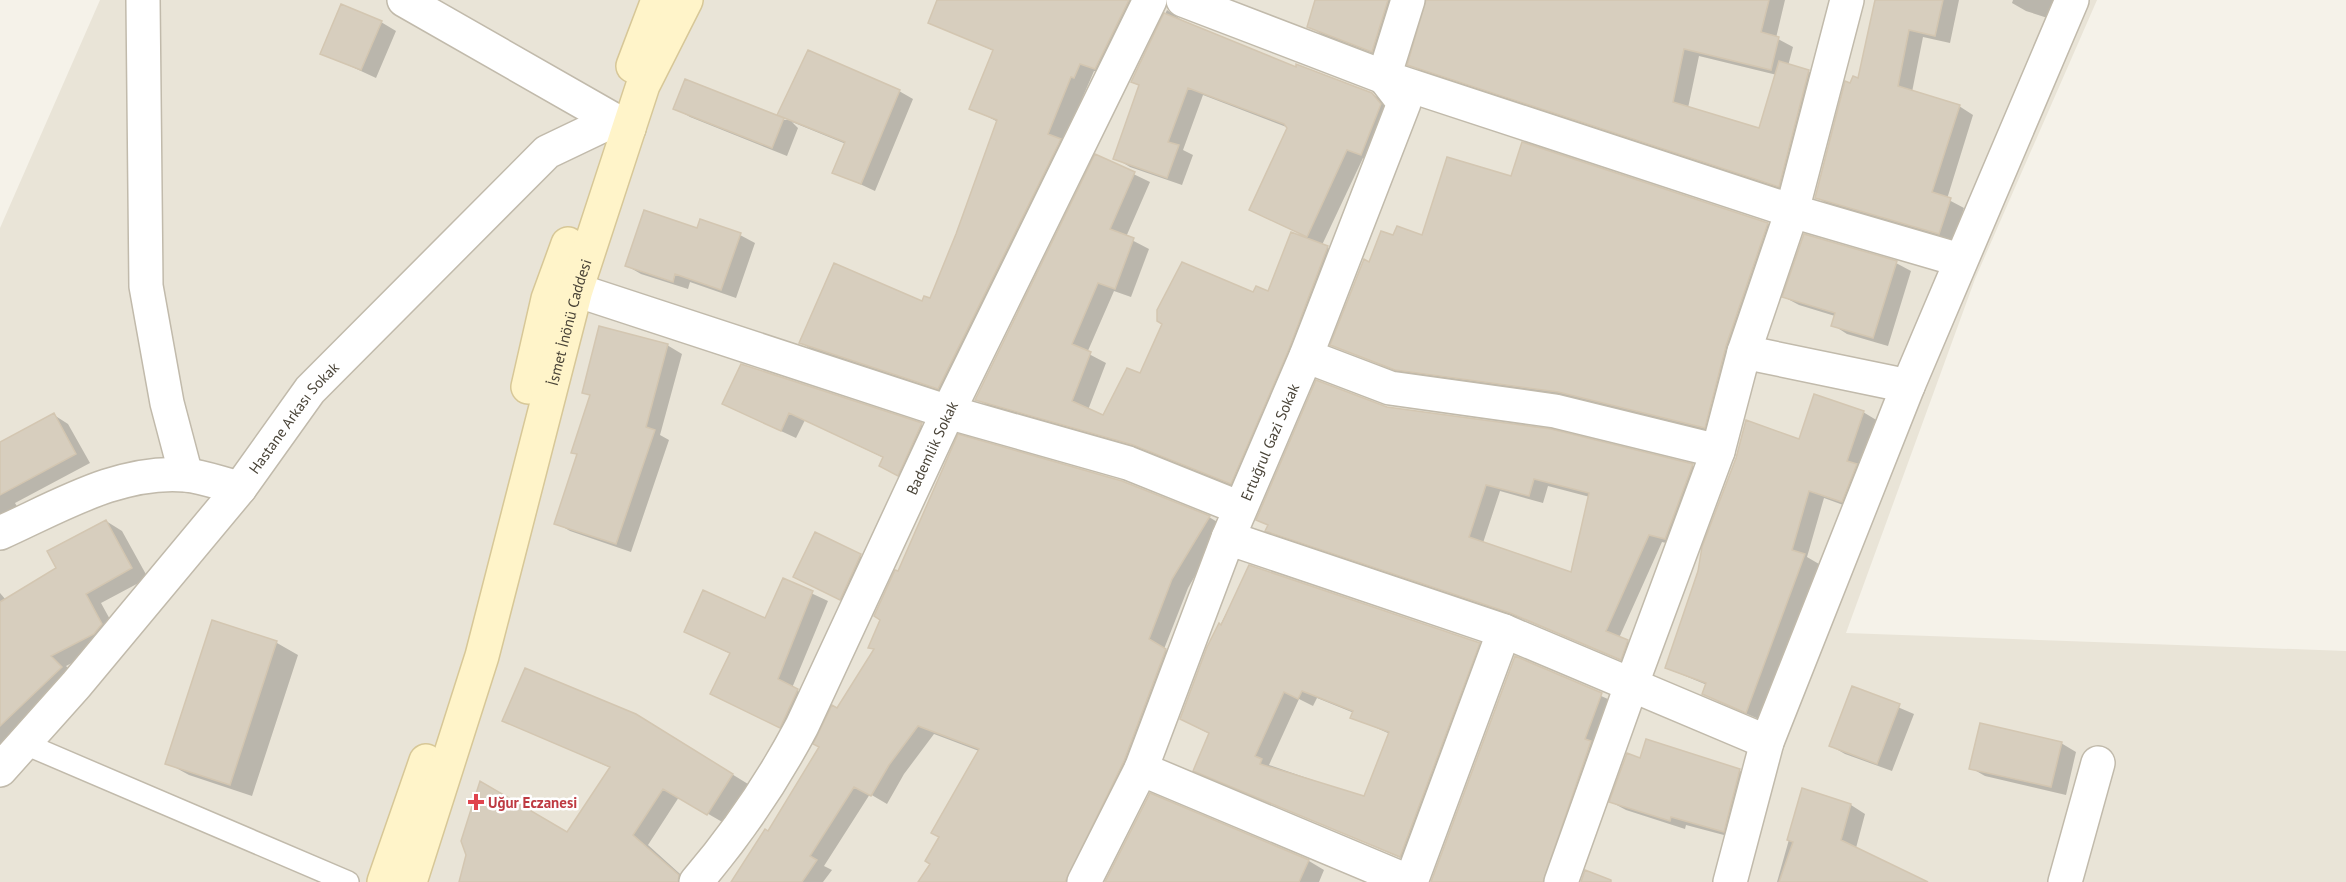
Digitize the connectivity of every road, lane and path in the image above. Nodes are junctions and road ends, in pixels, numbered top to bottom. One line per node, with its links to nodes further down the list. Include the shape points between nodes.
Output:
1 (143, 0): 20 (street, via 146,286 167,403)
2 (404, 0): 11 (street)
3 (658, 0): 11 (street)
4 (686, 0): 11 (street, İsmet İnönü Caddesi)
5 (1150, 0): 18 (street, Bademlik Sokak)
6 (1183, 0): 10 (street)
7 (1408, 0): 10 (street)
8 (1847, 0): 12 (street)
9 (2072, 0): 13 (street)
10 (1384, 77): 12 (street); 16 (street, Ertuğrul Gazi Sokak, via 1404,103)
11 (621, 124): 14 (street, İsmet İnönü Caddesi); 21 (street, Hastane Arkası Sokak, via 547,152 310,390); 34 (street, via 548,299 478,609)
12 (1792, 211): 13 (street); 15 (street)
13 (1960, 260): 17 (street)
14 (576, 290): 18 (street); 35 (street, İsmet İnönü Caddesi, via 482,656)
15 (1744, 352): 17 (street); 19 (street)
16 (1306, 356): 19 (street, via 1390,388 1555,411); 22 (street, Ertuğrul Gazi Sokak)
17 (1908, 386): 28 (street)
18 (948, 412): 22 (street, via 1128,463); 36 (street, Bademlik Sokak, via 802,726 780,767)
19 (1718, 451): 26 (street)
20 (186, 475): 21 (street); 23 (street, via 142,477 105,486)
21 (240, 488): 27 (street, Hastane Arkası Sokak, via 76,685)
22 (1240, 508): 24 (street, Ertuğrul Gazi Sokak)
23 (0, 533)
24 (1228, 538): 25 (street); 30 (street, Ertuğrul Gazi Sokak)
25 (1504, 631): 26 (street); 37 (street)
26 (1630, 686): 28 (street); 38 (street)
27 (23, 742): 31 (street, Hastane Arkası Sokak); 33 (lane)
28 (1767, 742): 39 (street)
29 (2098, 764): 40 (street)
30 (1141, 769): 32 (street, Ertuğrul Gazi Sokak); 37 (street)
31 (0, 770)
32 (1087, 881)
33 (348, 882)
34 (384, 882)
35 (410, 882)
36 (696, 882)
37 (1410, 882)
38 (1561, 882)
39 (1730, 882)
40 (2066, 882)

